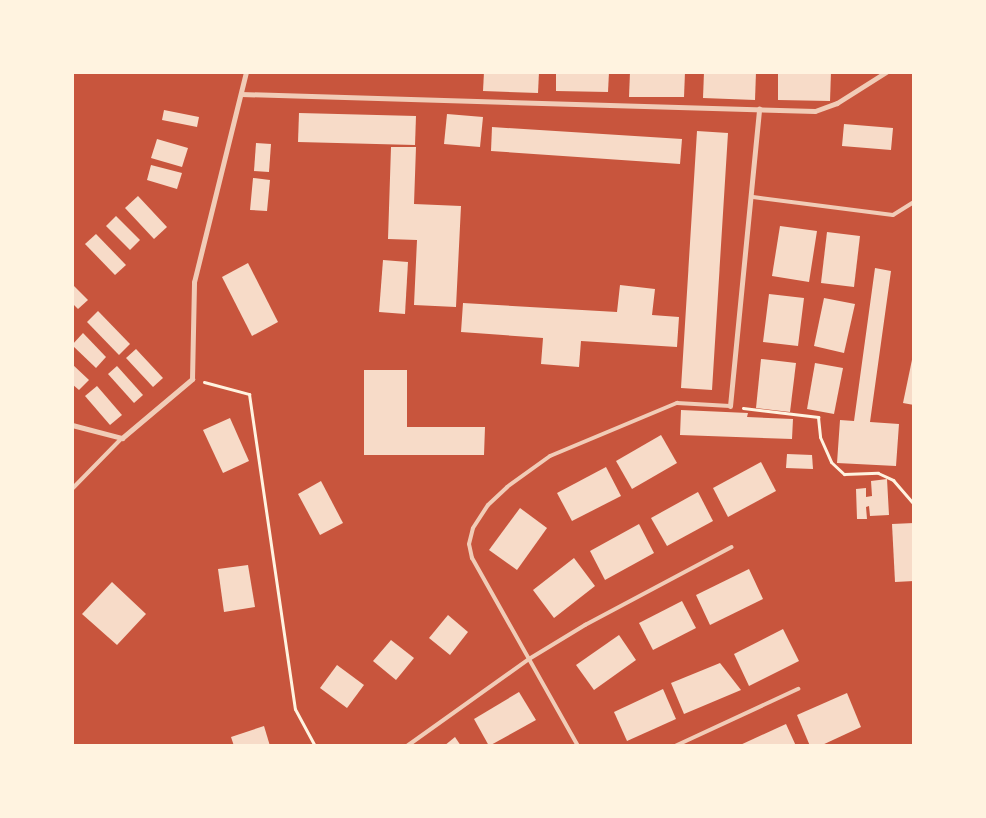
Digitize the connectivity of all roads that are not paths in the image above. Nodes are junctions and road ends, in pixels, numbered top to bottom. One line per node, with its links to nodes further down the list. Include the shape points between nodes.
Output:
1 (246, 72): 3 (street)
2 (886, 72): 4 (street, via 837,103 815,111)
3 (241, 94): 4 (street); 9 (street, via 194,282 192,380)
4 (759, 108): 5 (street)
5 (753, 197): 6 (lane, via 893,215); 7 (street)
6 (914, 202)
7 (730, 406): 12 (lane, via 677,404 550,456 528,469 488,505 472,528 469,544 472,558)
8 (72, 425): 9 (street)
9 (122, 438): 10 (lane)
10 (72, 489)
11 (732, 547): 12 (lane, via 585,625)
12 (529, 659): 14 (lane); 15 (lane)
13 (798, 689): 16 (lane)
14 (407, 746)
15 (578, 746)
16 (675, 746)

